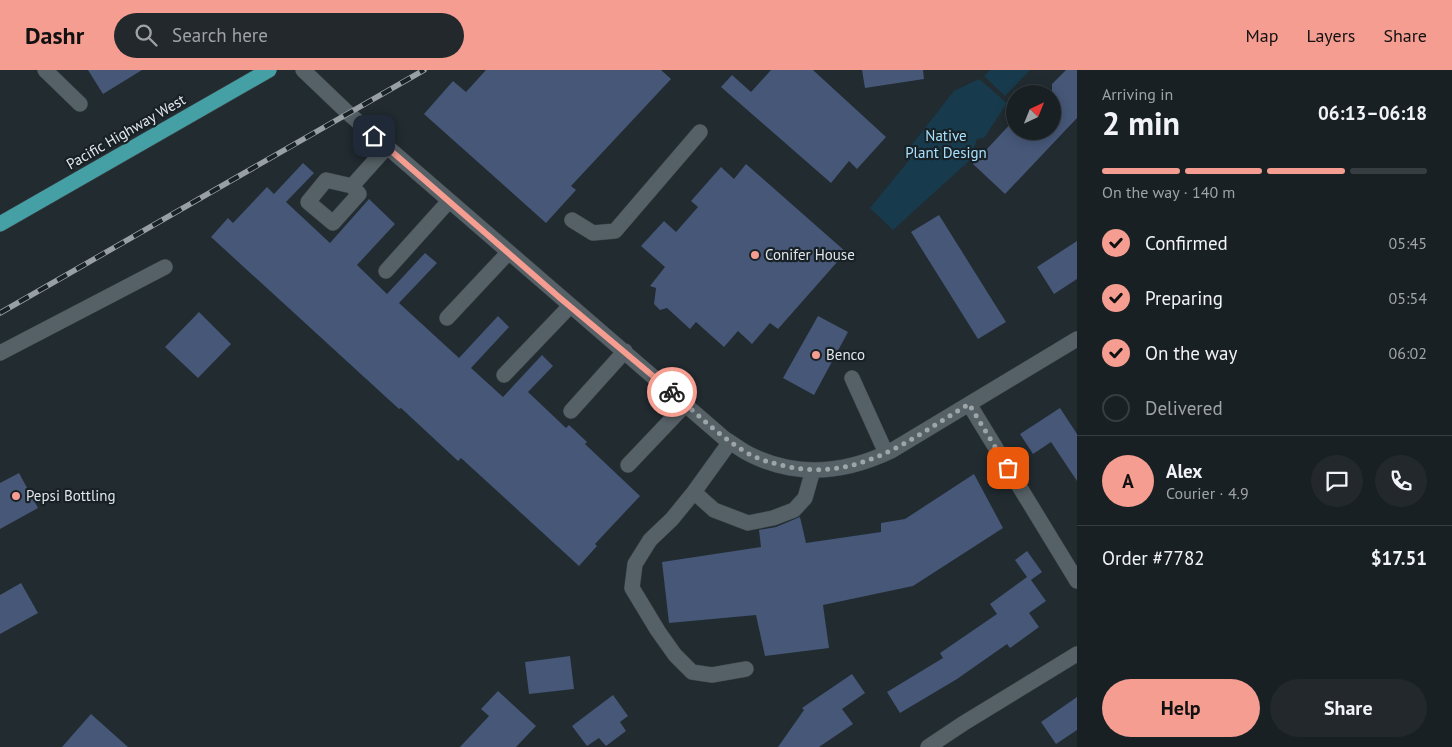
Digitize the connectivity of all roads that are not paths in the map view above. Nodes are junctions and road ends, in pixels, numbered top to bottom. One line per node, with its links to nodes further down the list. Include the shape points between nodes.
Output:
1 (45, 70): 4 (street)
2 (268, 70): 10 (highway, Pacific Highway West)
3 (303, 70): 6 (street)
4 (80, 104)
5 (700, 132): 9 (street, via 615,231 594,233)
6 (387, 147): 7 (street); 8 (street)
7 (352, 186)
8 (449, 201): 11 (street); 13 (street)
9 (572, 220)
10 (0, 224)
11 (508, 253): 14 (street); 15 (street)
12 (165, 267): 18 (street)
13 (386, 271)
14 (570, 306): 17 (street); 19 (street)
15 (447, 318)
16 (1077, 339): 22 (street)
17 (625, 351): 21 (street); 23 (street)
18 (0, 352)
19 (504, 374)
20 (852, 378): 25 (street)
21 (686, 404): 24 (street); 26 (street)
22 (969, 404): 25 (street); 29 (street)
23 (572, 411)
24 (730, 442): 27 (street, via 769,462); 28 (street)
25 (886, 453): 27 (street, via 846,468)
26 (628, 465)
27 (813, 470): 28 (street, via 805,498 794,510 748,523 714,510)
28 (694, 492): 31 (street, via 650,540 635,564 632,588 658,632 692,672 712,674)
29 (1077, 581)
30 (1077, 654): 32 (street)
31 (746, 669)
32 (928, 747)

